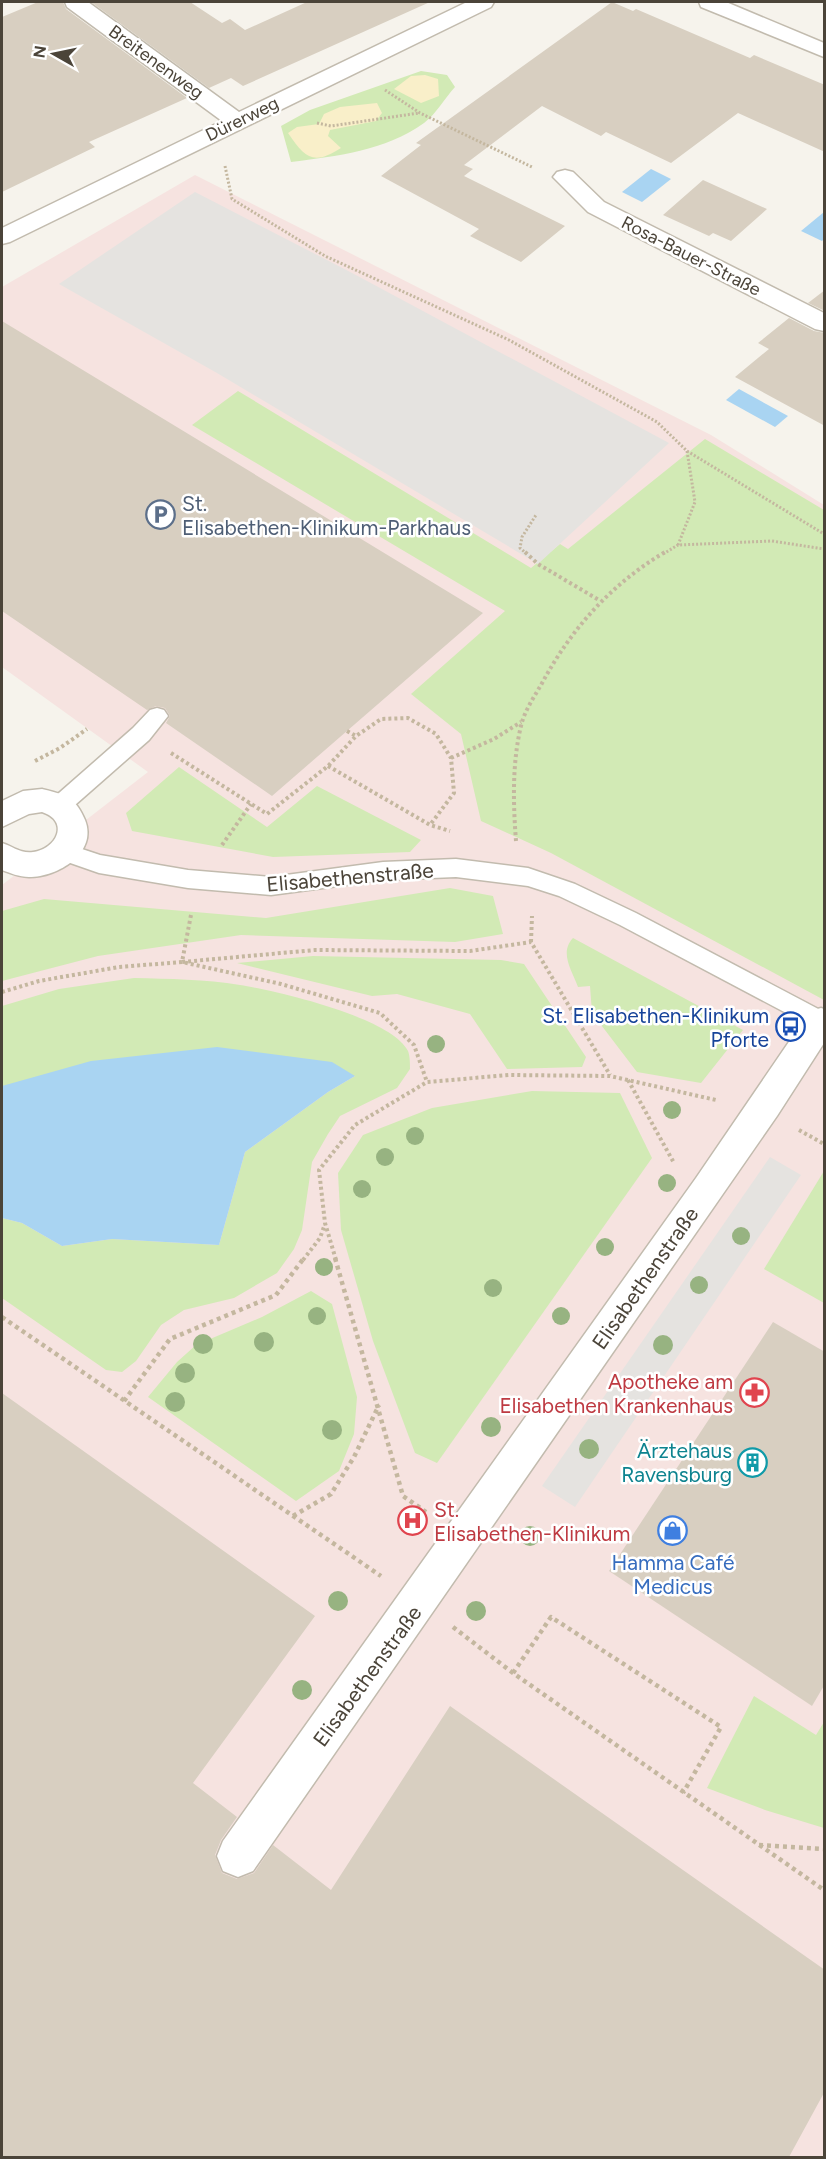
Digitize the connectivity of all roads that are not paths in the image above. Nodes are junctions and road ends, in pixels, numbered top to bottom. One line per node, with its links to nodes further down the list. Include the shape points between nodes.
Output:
1 (75, 2): 5 (street, Breitenenweg)
2 (709, 2): 4 (street)
3 (476, 3): 5 (street, Dürerweg)
4 (825, 51)
5 (238, 122): 7 (street, Dürerweg)
6 (565, 177): 8 (street, Rosa-Bauer-Straße, via 596,207)
7 (2, 237)
8 (825, 324)
9 (157, 717): 10 (lane)
10 (59, 806): 11 (street, via 35,801 22,803); 12 (street, via 73,822 74,832)
11 (2, 815)
12 (64, 852): 13 (street, via 31,865); 14 (lane, Elisabethenstraße, via 99,864 177,877 271,886 383,871 456,868 528,877 567,890 628,919)
13 (4, 860)
14 (823, 1022): 15 (street, Elisabethenstraße, via 420,1602)
15 (238, 1856)

